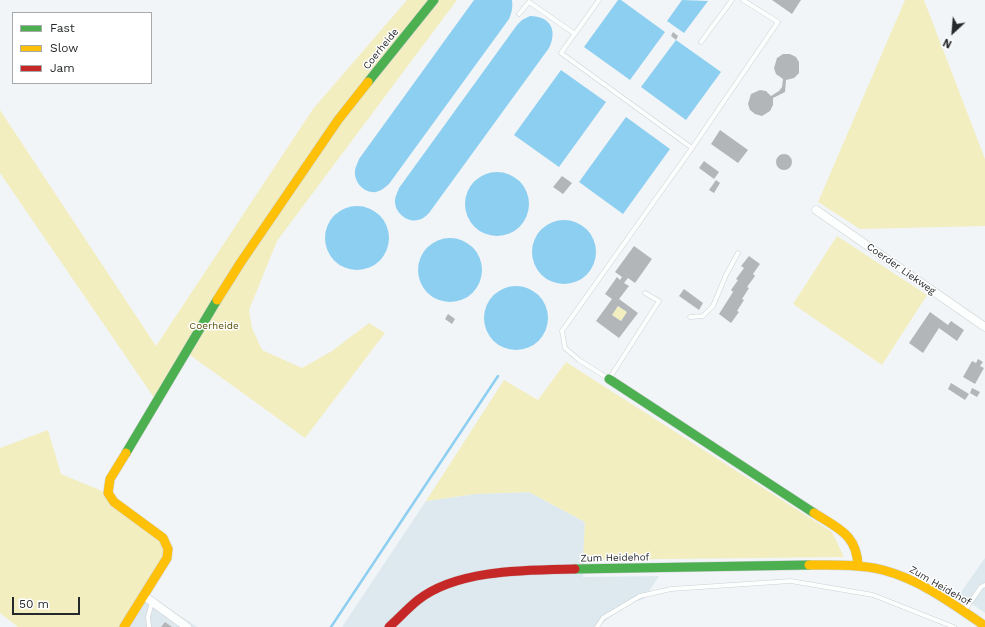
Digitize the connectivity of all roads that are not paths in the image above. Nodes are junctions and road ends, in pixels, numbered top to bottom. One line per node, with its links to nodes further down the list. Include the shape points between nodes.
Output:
1 (434, 0): 17 (street, Coerheide, via 338,120 263,230 193,339 110,479 108,493 114,502 163,538 168,549 167,558)
2 (599, 0): 6 (lane)
3 (732, 0): 7 (lane)
4 (743, 0): 8 (lane, via 778,22)
5 (519, 14): 6 (lane, via 529,2)
6 (575, 34): 8 (lane, via 561,52)
7 (701, 42)
8 (692, 148): 14 (lane, via 562,331 565,348)
9 (816, 210): 13 (street, Coerder Liekweg)
10 (738, 253): 12 (lane, via 713,306 703,316)
11 (646, 293): 14 (lane, via 659,301)
12 (690, 317)
13 (985, 327)
14 (608, 379): 15 (street, via 842,532 854,542 858,551)
15 (858, 566): 19 (street, Zum Heidehof, via 890,572 908,579); 24 (street, Zum Heidehof, via 521,570 450,582 419,599)
16 (985, 585): 19 (lane)
17 (144, 596): 18 (street); 21 (street, Coerheide)
18 (152, 602): 22 (lane, via 148,617); 23 (street)
19 (964, 612): 20 (street, Zum Heidehof)
20 (985, 626)
21 (124, 627)
22 (149, 627)
23 (187, 627)
24 (389, 627)
25 (597, 627): 26 (lane, via 603,618 640,596 671,589 791,581 873,595)
26 (954, 627)

